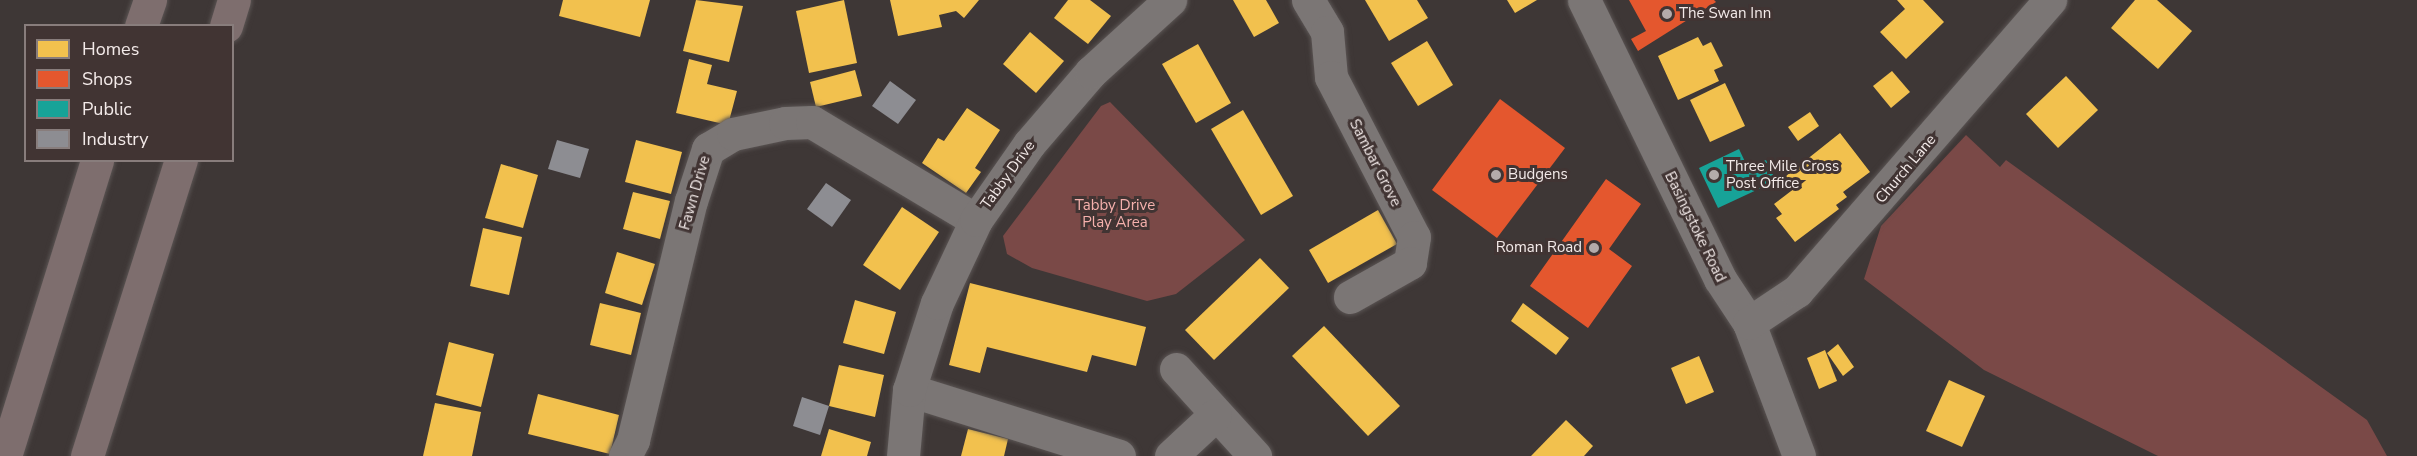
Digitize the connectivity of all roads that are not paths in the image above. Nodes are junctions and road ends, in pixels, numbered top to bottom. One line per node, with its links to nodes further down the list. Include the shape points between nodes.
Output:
1 (150, 0): 7 (highway)
2 (234, 0): 8 (highway)
3 (1170, 0): 11 (street, Tabby Drive, via 1091,72 1029,144)
4 (1308, 0): 12 (street, Sambar Grove, via 1327,32 1331,77 1414,237 1410,262)
5 (1584, 0): 13 (street, Basingstoke Road, via 1720,279)
6 (2050, 0): 13 (street, Church Lane, via 1797,291)
7 (142, 24)
8 (227, 24)
9 (96, 162): 18 (highway)
10 (181, 162): 19 (highway)
11 (976, 220): 15 (street, Tabby Drive, via 937,303); 20 (street, Fawn Drive, via 812,123 785,123 733,134 708,149 691,201 633,440)
12 (1350, 297)
13 (1749, 323): 17 (street, Basingstoke Road)
14 (1176, 369): 16 (street)
15 (909, 390): 21 (street, Tabby Drive); 22 (street)
16 (1215, 416): 23 (street); 24 (street)
17 (1790, 453)
18 (5, 456)
19 (87, 456)
20 (625, 456)
21 (903, 456)
22 (1119, 456)
23 (1171, 456)
24 (1255, 456)

